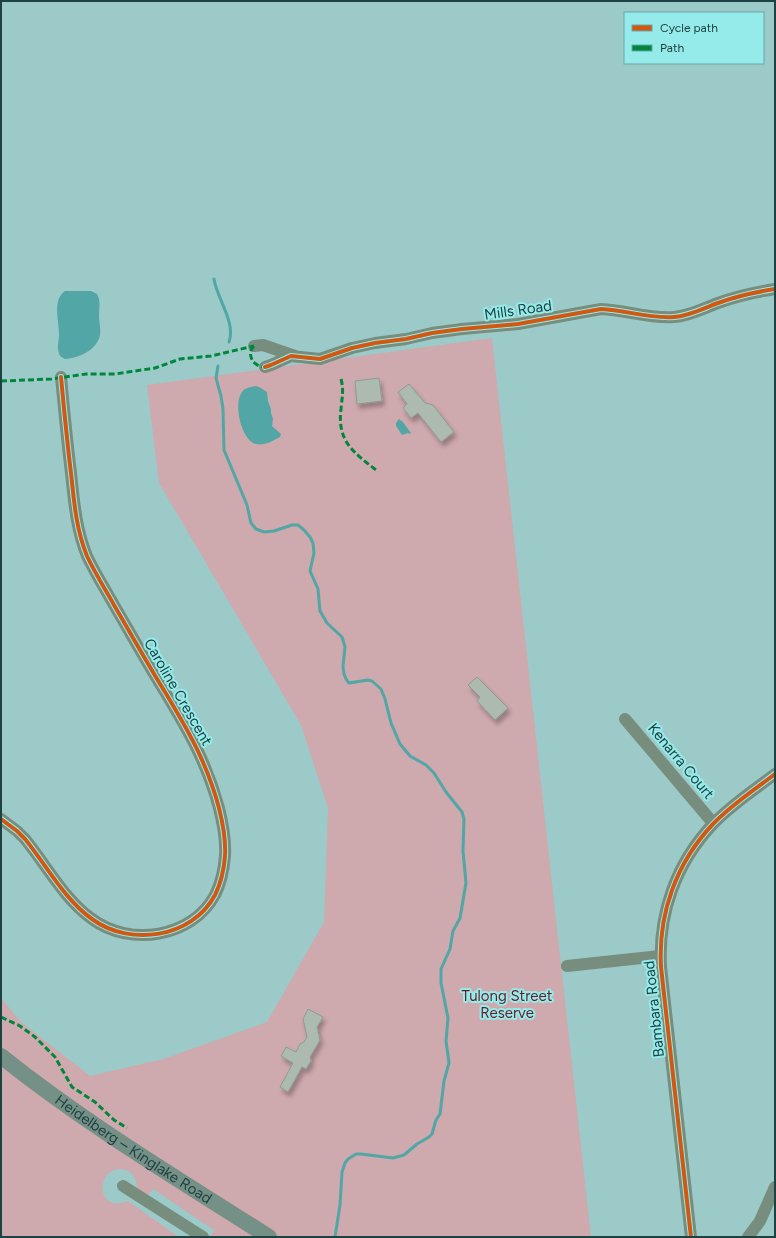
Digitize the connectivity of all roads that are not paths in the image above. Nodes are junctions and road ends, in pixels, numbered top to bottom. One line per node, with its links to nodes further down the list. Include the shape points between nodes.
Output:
1 (775, 289): 3 (street, Mills Road, via 731,298 674,317 601,309 518,324 447,331 369,344 320,359)
2 (254, 346): 3 (street, Mills Road, via 263,345)
3 (295, 356): 4 (street, Mills Road)
4 (265, 366)
5 (61, 377): 8 (street, Caroline Crescent, via 76,514 82,543 99,580 190,732 204,762 224,830 225,855 222,877 208,905 185,924 155,935 119,933 92,919 75,904 25,839)
6 (625, 719): 9 (street, Kenarra Court)
7 (775, 774): 9 (street, Bambara Road)
8 (1, 819)
9 (714, 823): 10 (street, Bambara Road, via 692,849 672,889 662,929)
10 (660, 956): 11 (street); 17 (street, Bambara Road)
11 (567, 966)
12 (1, 1056): 16 (main road, Heidelberg – Kinglake Road, via 119,1142)
13 (123, 1186): 15 (street)
14 (775, 1187): 18 (street, via 760,1221)
15 (203, 1237)
16 (269, 1237)
17 (691, 1237)
18 (748, 1237)

